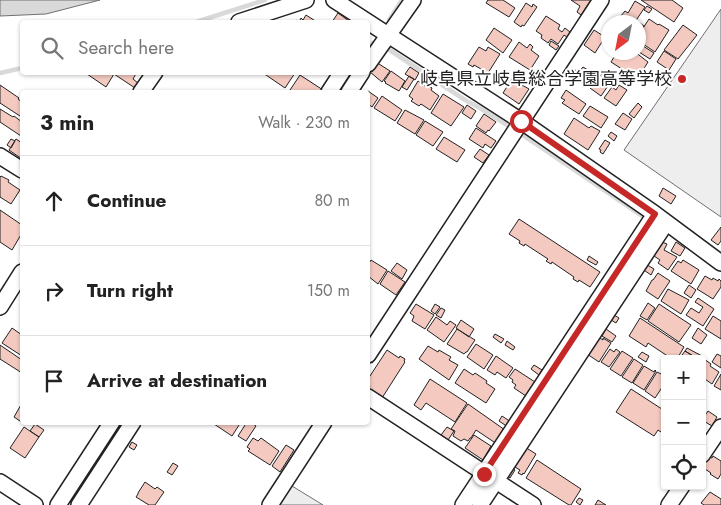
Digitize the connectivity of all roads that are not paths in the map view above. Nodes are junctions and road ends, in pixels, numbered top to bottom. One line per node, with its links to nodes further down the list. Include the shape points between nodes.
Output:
1 (306, 0): 5 (street)
2 (334, 0): 6 (street)
3 (413, 0): 8 (street)
4 (600, 0): 16 (street)
5 (245, 20)
6 (358, 20)
7 (370, 30): 8 (street)
8 (388, 36): 9 (street); 16 (street)
9 (370, 61)
10 (153, 75): 13 (street)
11 (340, 75): 14 (street)
12 (360, 75): 15 (street)
13 (142, 90)
14 (330, 90)
15 (350, 90)
16 (521, 121): 19 (street); 23 (street)
17 (0, 156): 18 (street)
18 (20, 169)
19 (660, 218): 20 (street); 30 (street)
20 (721, 263)
21 (20, 275): 22 (street)
22 (0, 307)
23 (370, 352)
24 (370, 398): 30 (street)
25 (110, 425): 34 (street)
26 (131, 425): 35 (street)
27 (322, 425): 36 (street)
28 (721, 427): 29 (street)
29 (706, 449)
30 (490, 477): 37 (street); 38 (street); 39 (street)
31 (0, 482): 33 (street)
32 (679, 490): 40 (street)
33 (35, 505)
34 (58, 505)
35 (79, 505)
36 (270, 505)
37 (463, 505)
38 (480, 505)
39 (533, 505)
40 (669, 505)

